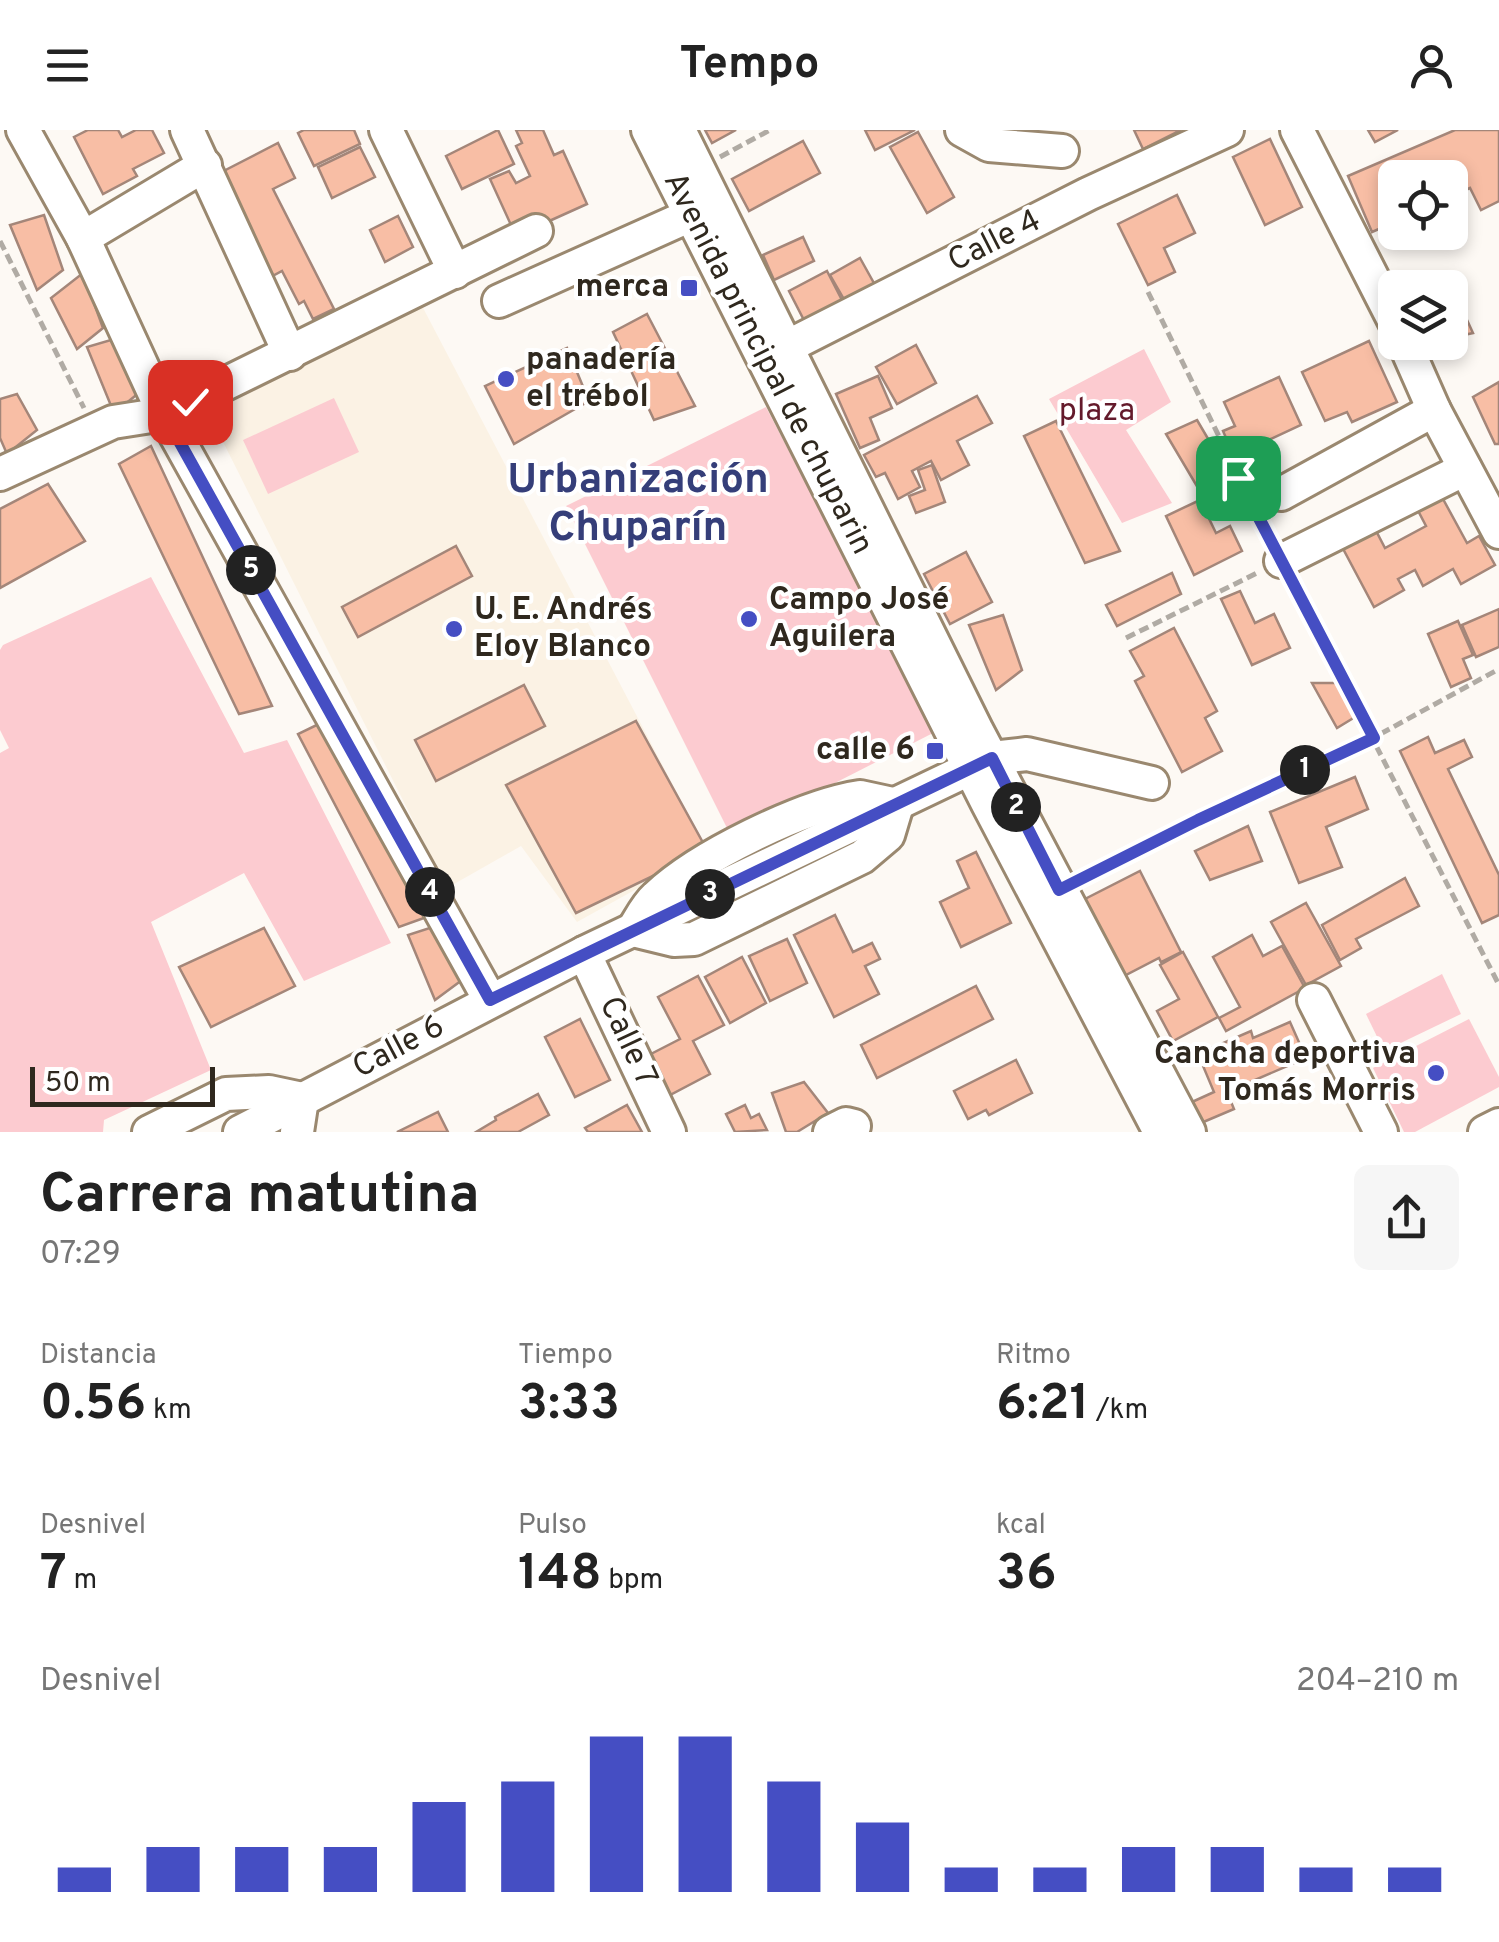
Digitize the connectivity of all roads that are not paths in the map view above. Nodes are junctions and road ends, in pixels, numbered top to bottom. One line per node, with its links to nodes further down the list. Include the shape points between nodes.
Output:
1 (22, 130): 13 (street)
2 (187, 130): 10 (street)
3 (386, 130): 14 (street)
4 (648, 130): 11 (street, Avenida principal de chuparin)
5 (679, 130): 17 (street, Avenida principal de chuparin)
6 (962, 130): 9 (street, via 988,145)
7 (1227, 130): 17 (street, Calle 4)
8 (1296, 130): 15 (street)
9 (1062, 151)
10 (205, 165): 13 (street); 18 (street)
11 (691, 215): 16 (street); 17 (street, Avenida principal de chuparin)
12 (536, 231): 14 (street)
13 (83, 238): 21 (street)
14 (455, 272): 18 (street)
15 (1378, 289)
16 (499, 301)
17 (776, 352): 27 (street, Avenida principal de chuparin)
18 (290, 354): 21 (street)
19 (1412, 360): 20 (street)
20 (1434, 410): 22 (street); 24 (street)
21 (164, 414): 23 (street, via 113,422); 30 (street)
22 (1464, 469): 25 (street); 26 (street)
23 (0, 474)
24 (1280, 494)
25 (1499, 532)
26 (1281, 561)
27 (981, 763): 28 (street, via 1027,754); 29 (street, Calle 6); 38 (street, Avenida principal de chuparin); 39 (street, Avenida principal de chuparin, via 1059,890)
28 (1152, 782)
29 (584, 953): 30 (street, Calle 6); 37 (street, Calle 7)
30 (490, 1000): 32 (street, Calle 6)
31 (1314, 1000): 40 (street)
32 (302, 1099): 34 (street, via 226,1094); 35 (street, Calle 6); 36 (street)
33 (1499, 1125): 41 (street)
34 (149, 1132)
35 (240, 1132)
36 (297, 1132)
37 (670, 1132)
38 (1160, 1132)
39 (1189, 1132)
40 (1381, 1132)
41 (1484, 1132)

